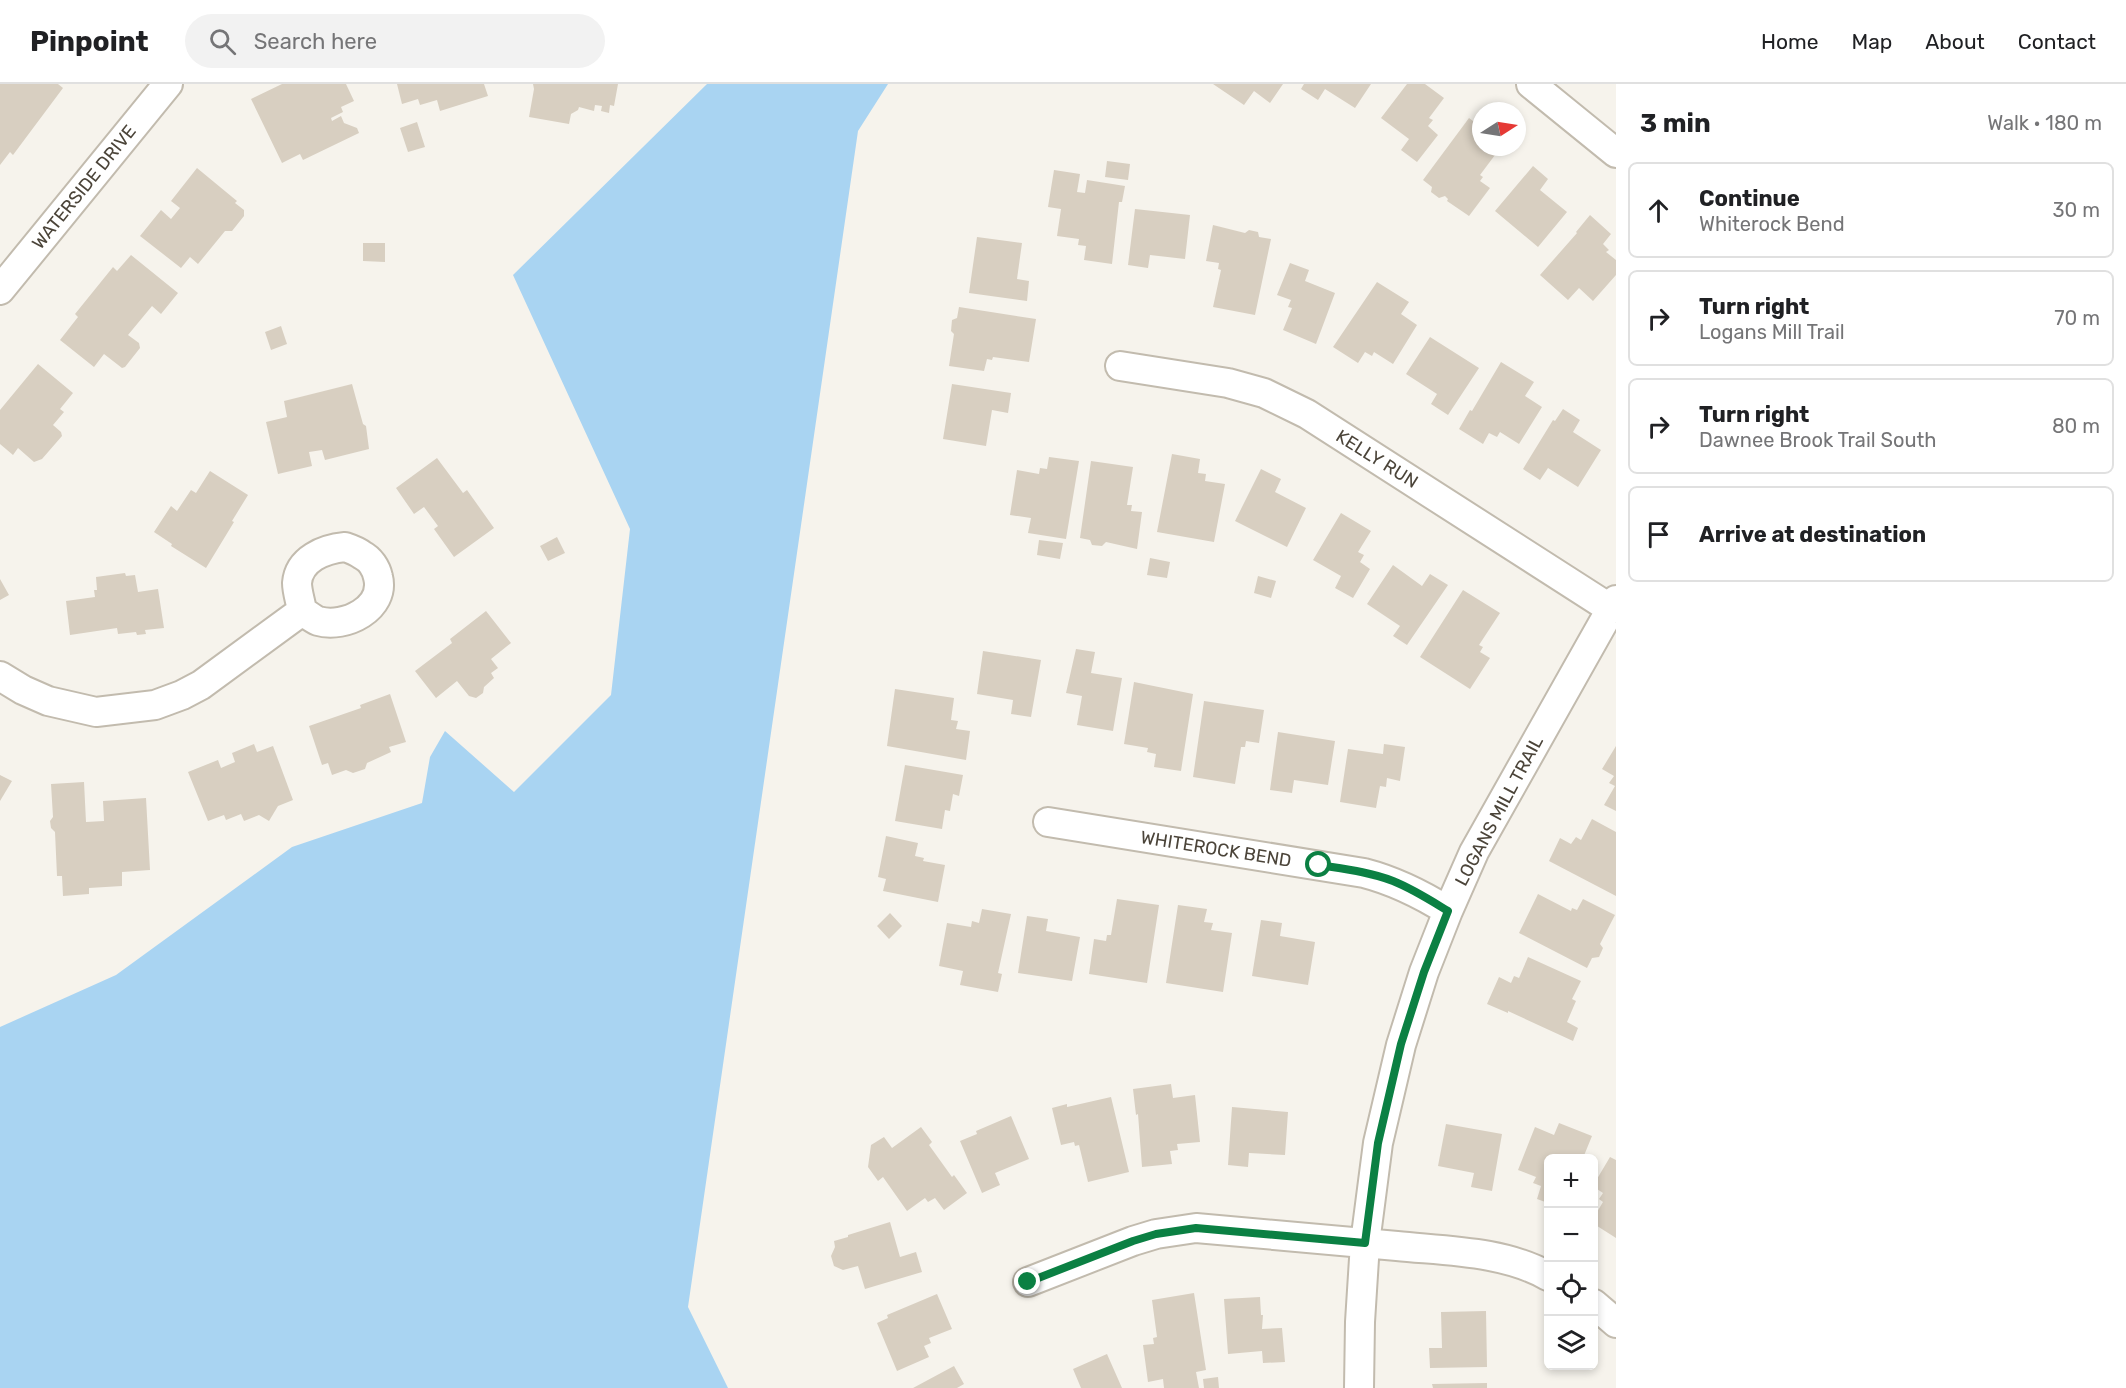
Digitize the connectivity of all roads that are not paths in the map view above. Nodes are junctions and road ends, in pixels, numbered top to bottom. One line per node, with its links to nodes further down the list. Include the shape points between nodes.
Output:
1 (168, 84): 4 (street, WATERSIDE DRIVE)
2 (1531, 84): 3 (street)
3 (1616, 153)
4 (0, 290)
5 (1120, 366): 6 (street, KELLY RUN, via 1228,383 1264,393 1307,414)
6 (1613, 604): 10 (street, LOGANS MILL TRAIL, via 1474,852)
7 (302, 611): 8 (street, via 201,685 155,705 96,712 48,701)
8 (0, 676)
9 (1048, 822): 10 (street, WHITEROCK BEND, via 1364,873 1393,881)
10 (1448, 911): 11 (street, LOGANS MILL TRAIL, via 1401,1044 1378,1143)
11 (1365, 1243): 12 (street, via 1499,1258); 13 (street, via 1196,1228 1149,1236); 16 (street, LOGANS MILL TRAIL)
12 (1544, 1273)
13 (1028, 1282)
14 (1598, 1308): 15 (street)
15 (1616, 1323)
16 (1359, 1388)

